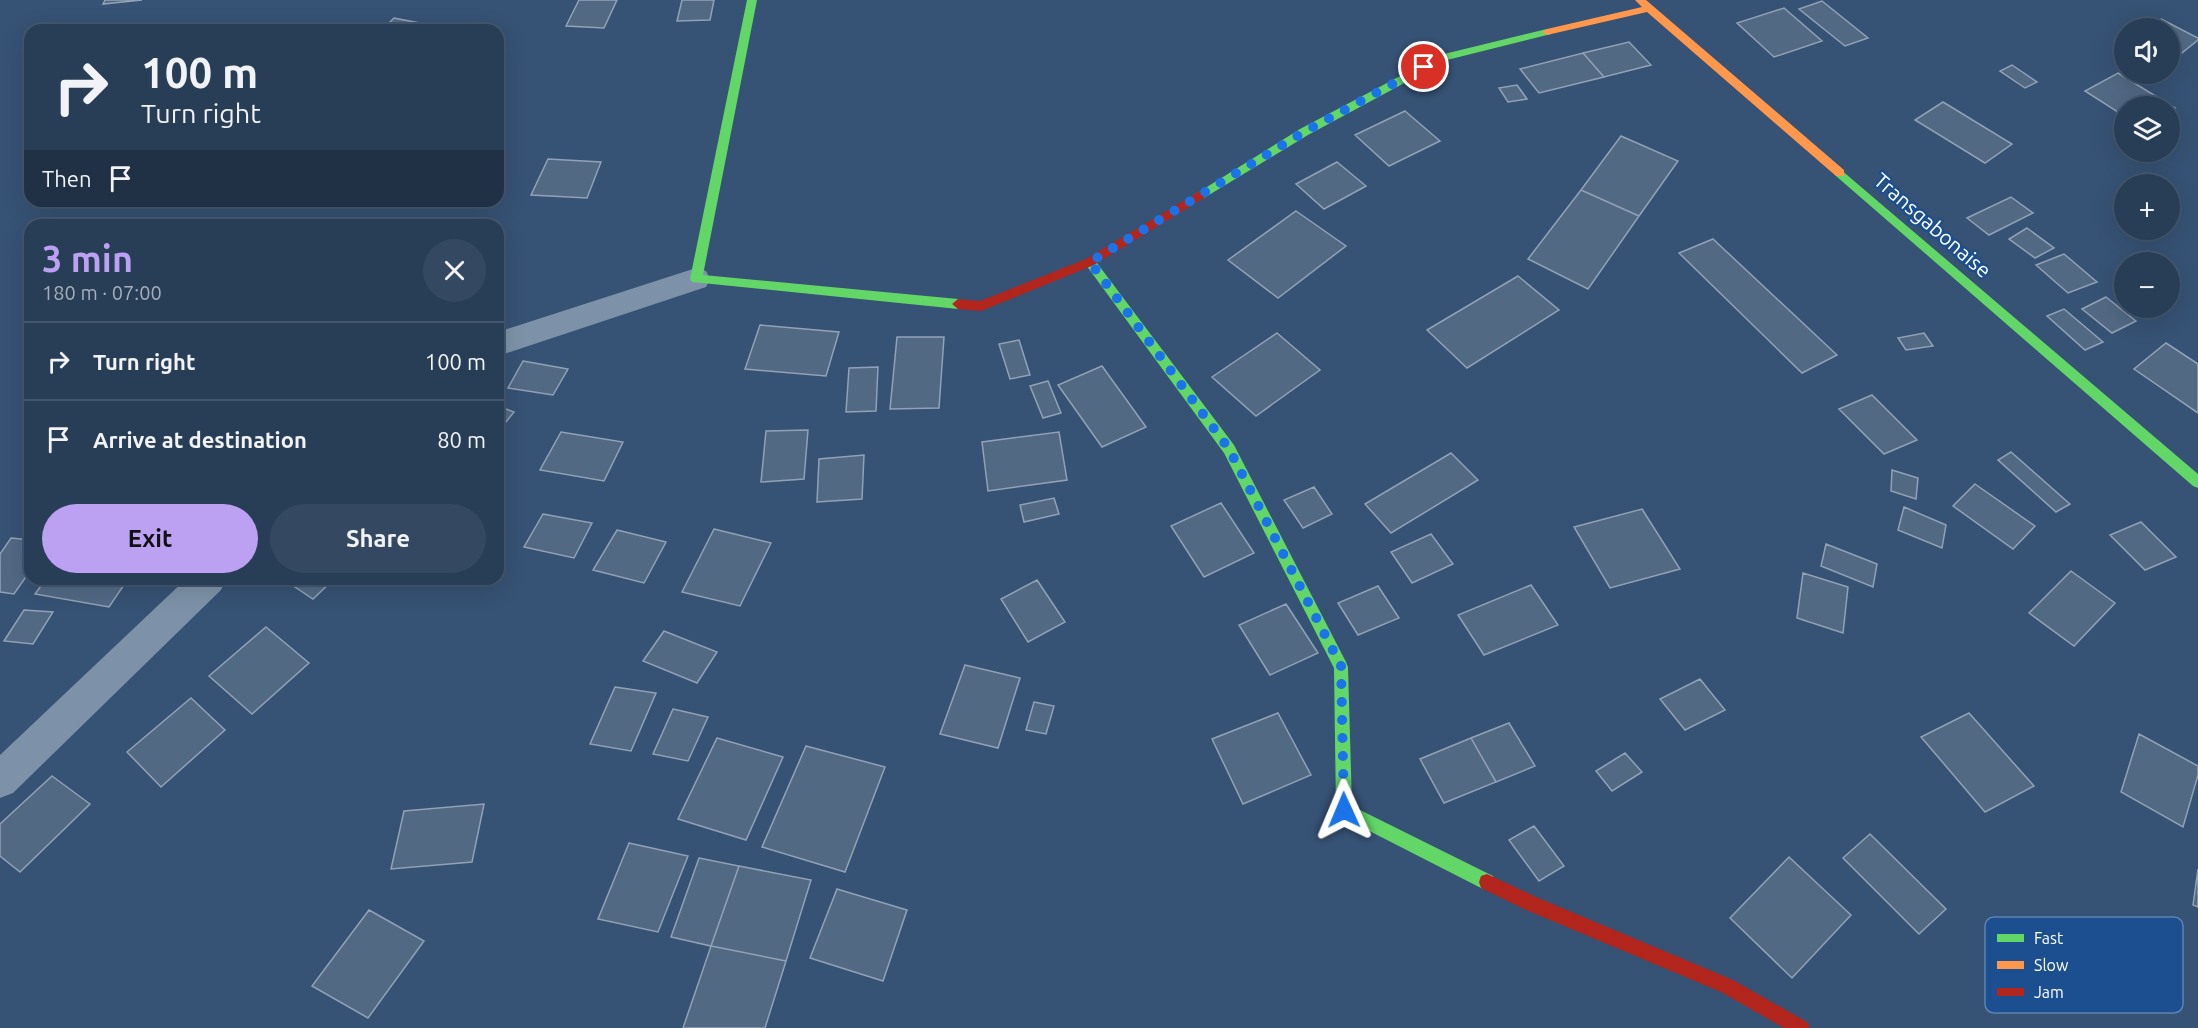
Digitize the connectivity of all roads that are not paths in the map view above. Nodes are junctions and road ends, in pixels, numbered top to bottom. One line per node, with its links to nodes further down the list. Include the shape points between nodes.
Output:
1 (752, 0): 4 (main road)
2 (1645, 4): 3 (main road, via 1444,57 1304,132); 6 (main road, Transgabonaise)
3 (1090, 262): 4 (main road, via 981,306); 9 (main road, via 1229,449 1341,666 1344,810 1530,903 1727,986)
4 (696, 279): 5 (street)
5 (504, 342)
6 (2198, 482)
7 (203, 585): 8 (street)
8 (0, 780)
9 (1801, 1028)

